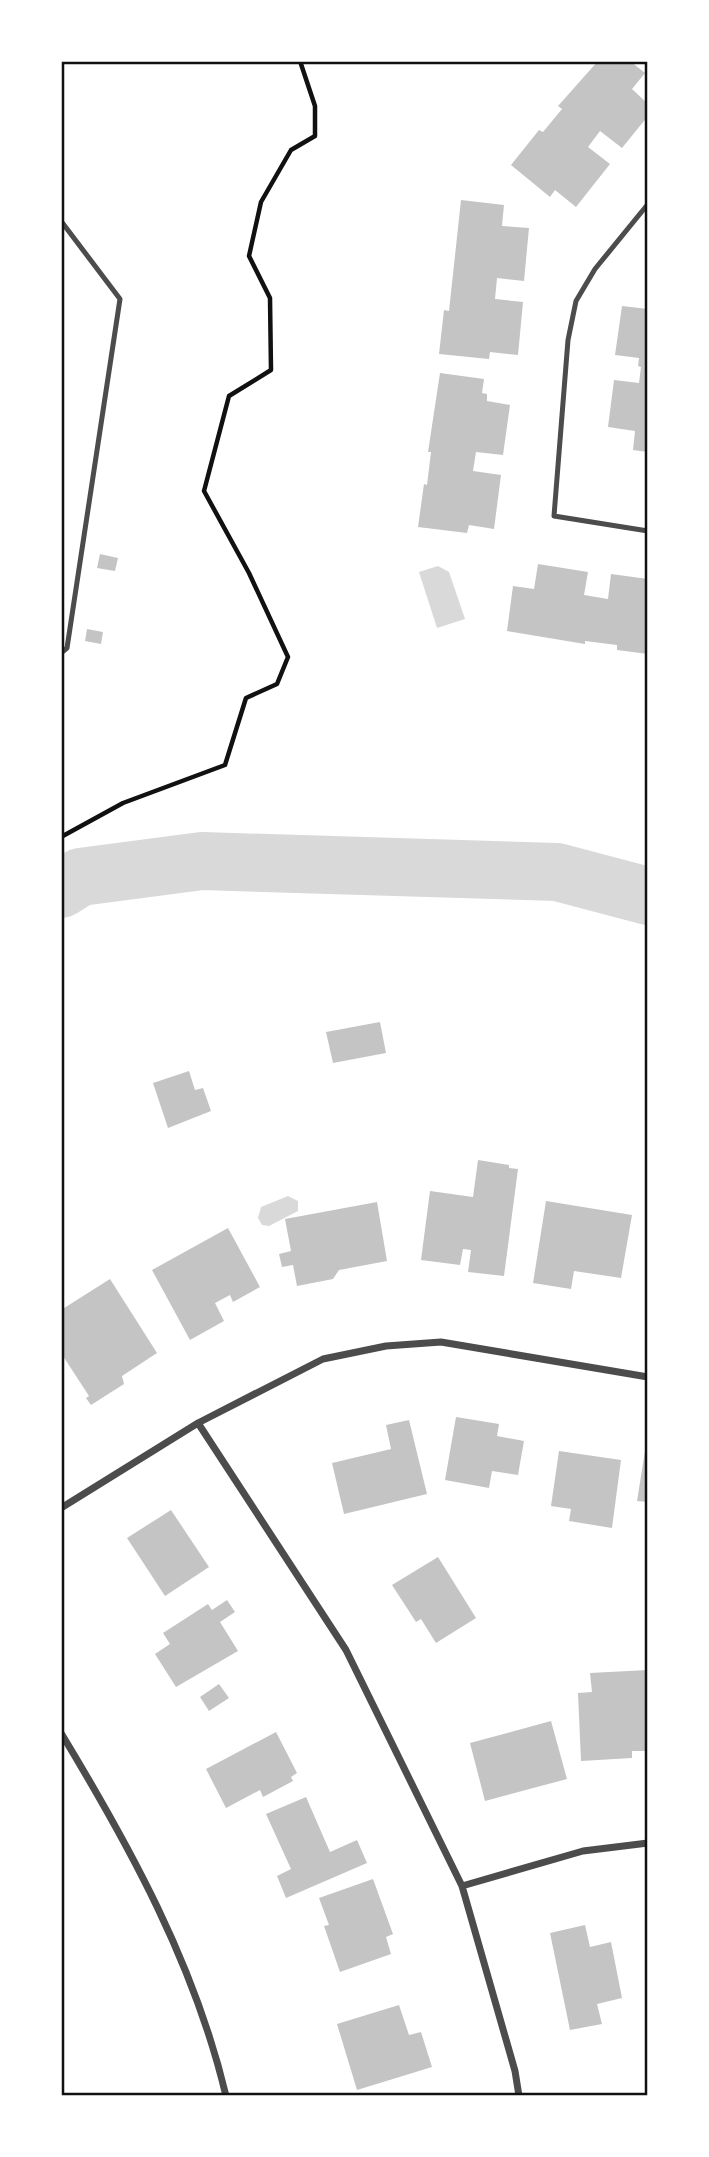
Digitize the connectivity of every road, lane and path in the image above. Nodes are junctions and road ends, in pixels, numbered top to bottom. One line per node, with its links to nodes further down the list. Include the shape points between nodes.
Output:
1 (300, 61): 6 (path, via 315,106 315,136 291,150 261,202 249,256 270,298 271,370 229,396 204,491 288,657 277,684 246,698 225,765 123,803)
2 (648, 204): 4 (lane, via 595,269 576,302 568,340 554,516)
3 (61, 221): 5 (lane, via 120,299 68,648)
4 (648, 531)
5 (61, 653)
6 (61, 837)
7 (648, 1377): 8 (street, via 441,1342 386,1346 323,1359)
8 (198, 1423): 9 (street); 12 (street, via 346,1650)
9 (61, 1508)
10 (61, 1733): 13 (street, via 124,1837 177,1949)
11 (648, 1843): 12 (street, via 583,1851)
12 (462, 1886): 14 (street)
13 (226, 2096)
14 (519, 2096)

